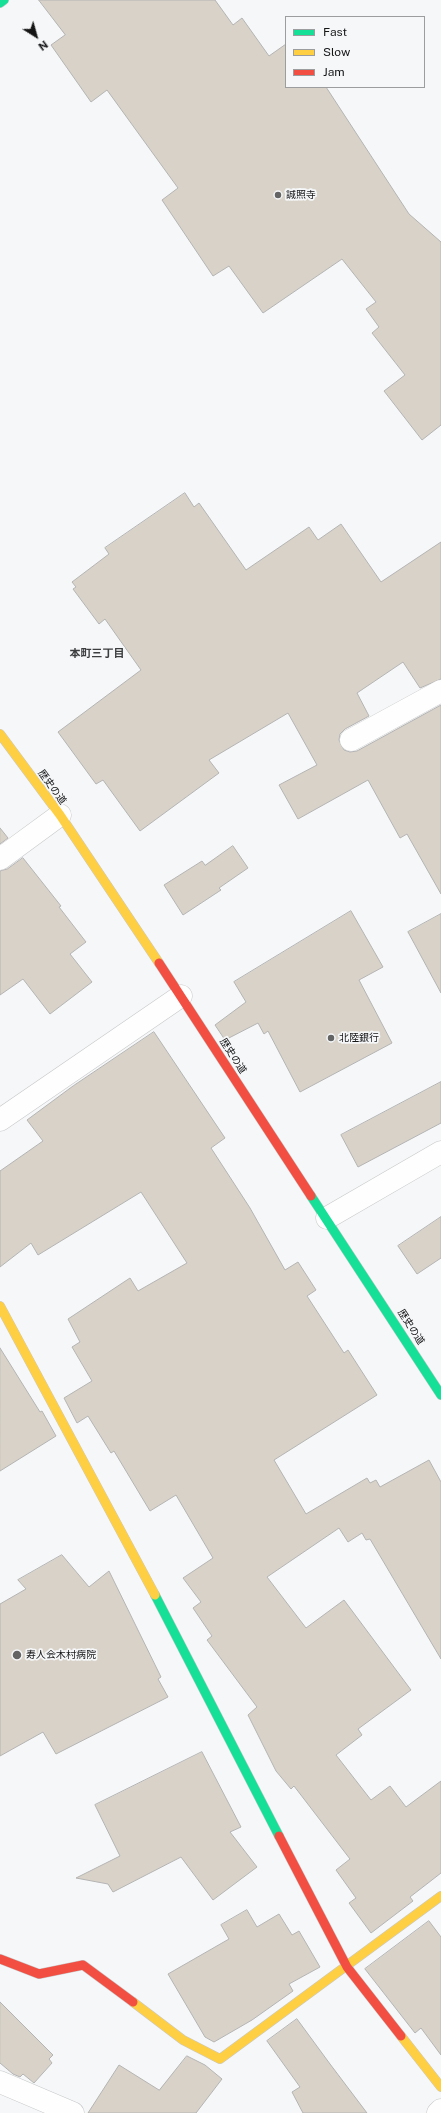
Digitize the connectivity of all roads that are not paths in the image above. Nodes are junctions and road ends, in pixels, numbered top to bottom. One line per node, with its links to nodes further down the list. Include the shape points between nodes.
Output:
1 (4, 0): 2 (main road)
2 (0, 3)
3 (441, 691): 5 (street)
4 (0, 734): 6 (main road, 歴史の道)
5 (351, 740)
6 (60, 815): 7 (street); 8 (main road, 歴史の道)
7 (0, 859)
8 (181, 996): 9 (street); 11 (main road, 歴史の道)
9 (0, 1120)
10 (441, 1152): 11 (street)
11 (327, 1218): 13 (main road, 歴史の道)
12 (0, 1306): 16 (main road, via 134,1555)
13 (441, 1395)
14 (441, 1896): 16 (main road)
15 (0, 1959): 16 (main road, via 39,1974 82,1965 183,2040 220,2059)
16 (347, 1968): 18 (main road)
17 (0, 2082): 20 (street)
18 (441, 2087)
19 (441, 2110): 21 (street)
20 (73, 2113)
21 (438, 2113)

